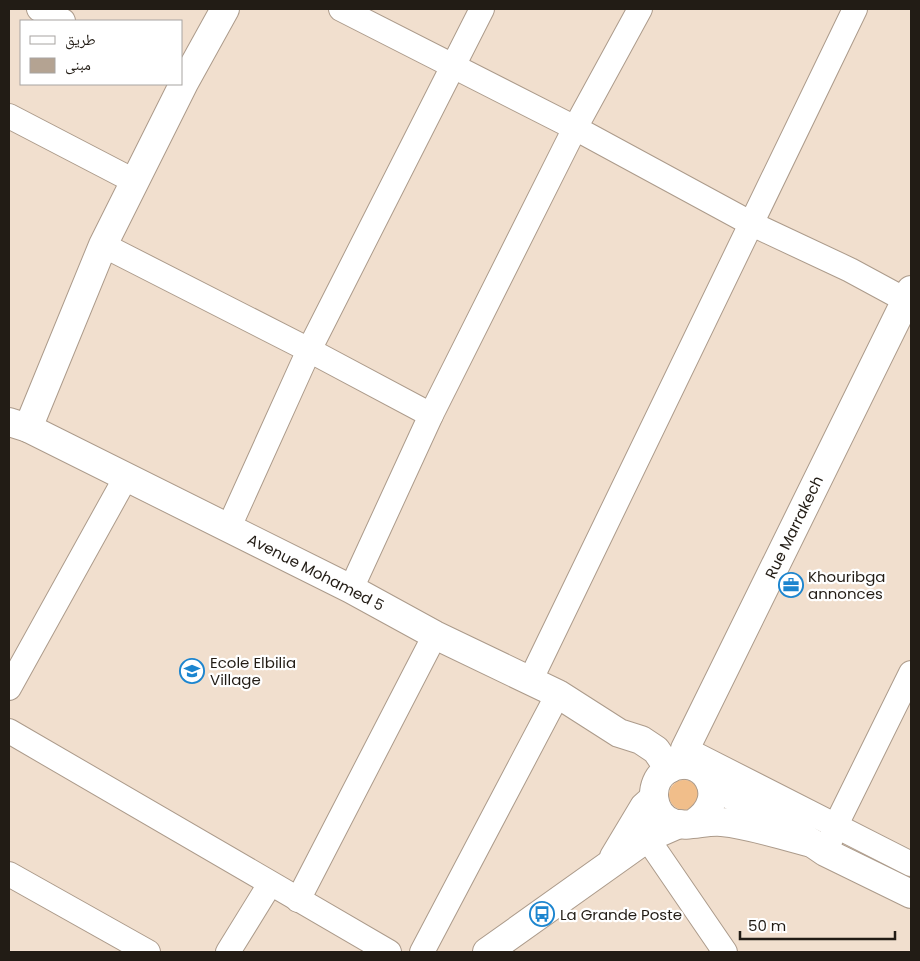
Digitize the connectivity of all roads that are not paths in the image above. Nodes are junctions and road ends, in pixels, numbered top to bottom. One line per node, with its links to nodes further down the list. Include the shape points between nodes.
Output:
1 (38, 9): 7 (street)
2 (225, 9): 9 (main road)
3 (341, 9): 8 (street)
4 (482, 9): 8 (street)
5 (640, 9): 11 (street)
6 (855, 9): 13 (street)
7 (61, 20)
8 (452, 65): 11 (street); 16 (street)
9 (183, 83): 12 (main road)
10 (9, 116): 12 (street)
11 (575, 128): 13 (street); 17 (street)
12 (134, 181): 14 (main road)
13 (752, 224): 15 (street); 24 (street)
14 (103, 245): 16 (street); 18 (main road)
15 (909, 298): 28 (main road, Rue Marrakech)
16 (309, 350): 17 (street); 20 (street)
17 (431, 415): 21 (street)
18 (18, 425): 19 (main road, Avenue Mohamed 5)
19 (126, 477): 20 (main road, Avenue Mohamed 5); 25 (street)
20 (229, 527): 21 (main road, Avenue Mohamed 5)
21 (351, 589): 22 (main road, Avenue Mohamed 5)
22 (435, 635): 24 (main road, Avenue Mohamed 5); 39 (street)
23 (911, 673): 31 (street)
24 (530, 680): 26 (main road, Avenue Mohamed 5)
25 (9, 688)
26 (558, 694): 28 (main road, Avenue Mohamed 5, via 619,733 656,750); 43 (street)
27 (9, 731): 37 (street)
28 (669, 773): 29 (main road, via 695,768 702,771); 30 (main road, Avenue Mohamed 5, via 659,812 665,818); 31 (street); 35 (main road, Rue Marrakech)
29 (711, 784): 30 (main road, via 712,802 708,811 702,818); 33 (main road)
30 (687, 824): 32 (main road); 33 (main road, via 744,824)
31 (836, 825): 33 (street); 34 (street)
32 (647, 838): 35 (main road); 45 (street)
33 (819, 848): 38 (main road)
34 (911, 864)
35 (607, 866): 44 (main road)
36 (9, 874): 40 (street)
37 (270, 884): 39 (street); 41 (street)
38 (911, 894)
39 (298, 900): 42 (street)
40 (148, 952)
41 (228, 952)
42 (389, 952)
43 (422, 952)
44 (487, 952)
45 (725, 952)

